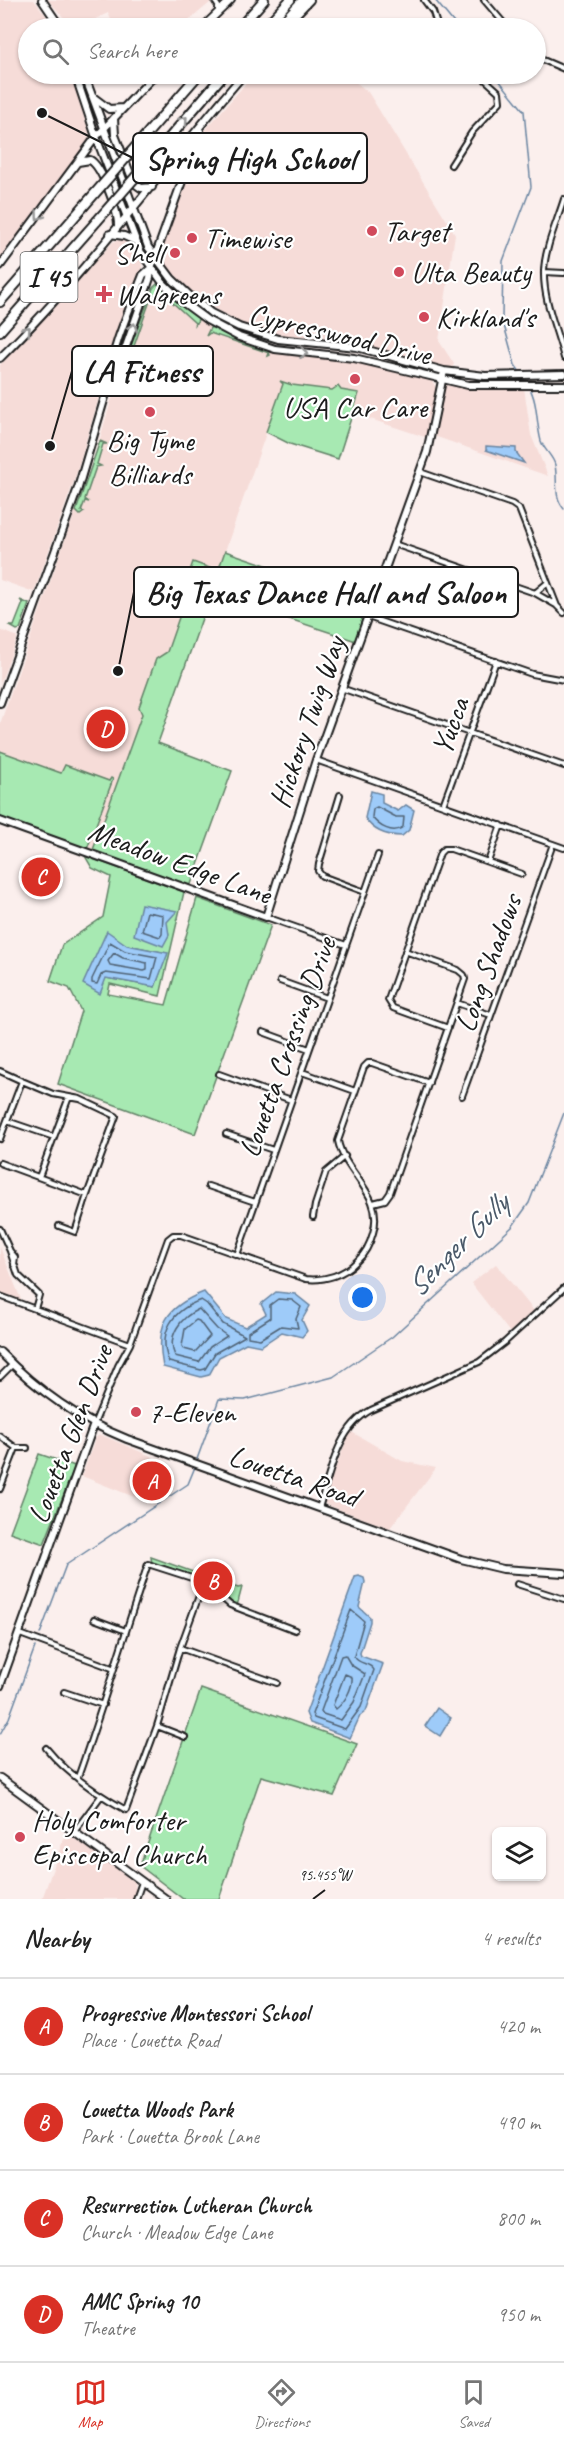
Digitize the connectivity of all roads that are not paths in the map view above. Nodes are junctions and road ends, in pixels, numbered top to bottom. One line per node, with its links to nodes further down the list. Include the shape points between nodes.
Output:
1 (42, 0): 11 (main road)
2 (214, 0): 10 (street)
3 (231, 0): 10 (main road)
4 (264, 0): 13 (highway)
5 (290, 0): 14 (highway)
6 (303, 0): 15 (highway)
7 (310, 0): 16 (main road)
8 (424, 0): 17 (street)
9 (484, 0): 18 (street)
10 (218, 13): 12 (main road)
11 (54, 18)
12 (213, 18)
13 (248, 18)
14 (273, 18)
15 (286, 18)
16 (293, 18)
17 (435, 18)
18 (499, 18)
19 (546, 61): 20 (street)
20 (564, 69)
21 (78, 84): 33 (main road, Cypresswood Drive)
22 (88, 84): 28 (main road, Cypresswood Drive)
23 (146, 84): 29 (main road)
24 (190, 84): 50 (highway, I 45, bridge)
25 (215, 84): 51 (highway, I 45, one-way to 25, bridge)
26 (236, 84): 31 (main road)
27 (490, 84): 35 (street, via 499,92 500,102 472,132)
28 (92, 95): 29 (main road, via 109,109); 32 (main road, Cypresswood Drive)
29 (124, 107): 30 (main road)
30 (114, 118): 32 (main road); 36 (main road, via 117,140 134,183 144,189)
31 (204, 122): 36 (main road); 43 (main road)
32 (104, 130): 33 (main road); 38 (main road, Cypresswood Drive)
33 (96, 137): 34 (main road); 39 (main road, Cypresswood Drive)
34 (78, 162): 40 (main road, via 90,160 98,167); 44 (main road, one-way to 44)
35 (451, 165)
36 (152, 187): 38 (main road)
37 (564, 199): 46 (street)
38 (133, 210): 39 (main road); 43 (main road, Cypresswood Drive)
39 (127, 216): 40 (main road); 42 (main road, Cypresswood Drive)
40 (118, 225): 41 (main road)
41 (110, 234): 42 (main road); 55 (main road, one-way to 41)
42 (136, 241): 45 (main road, Cypresswood Drive)
43 (155, 258): 45 (main road); 52 (main road, Cypresswood Drive, via 190,297 211,313)
44 (0, 266)
45 (151, 268): 48 (main road, Cypresswood Drive); 49 (main road); 61 (main road, via 143,275 122,332)
46 (544, 272): 47 (street); 57 (street)
47 (564, 273)
48 (163, 282): 49 (main road); 54 (main road, Cypresswood Drive, via 184,303 220,328)
49 (147, 288): 61 (main road, one-way to 49, via 116,375)
50 (0, 302)
51 (0, 331)
52 (278, 339): 53 (main road, Cypresswood Drive); 54 (main road)
53 (357, 347): 56 (main road); 58 (main road, Cypresswood Drive)
54 (275, 349): 56 (main road, Cypresswood Drive, one-way to 56)
55 (0, 358)
56 (354, 358): 62 (main road, Cypresswood Drive)
57 (564, 358)
58 (444, 371): 60 (main road, Cypresswood Drive); 62 (main road, Hickory Twig Way)
59 (564, 374): 60 (main road, Cypresswood Drive)
60 (485, 375): 64 (main road)
61 (110, 380): 75 (main road, via 78,488)
62 (443, 381): 64 (main road, Cypresswood Drive); 65 (main road, Hickory Twig Way)
63 (564, 385): 64 (main road, Cypresswood Drive)
64 (483, 387)
65 (420, 472): 66 (main road, Hickory Twig Way); 67 (street, via 519,509)
66 (394, 544): 68 (street); 71 (main road, Hickory Twig Way)
67 (548, 582): 68 (street); 69 (street)
68 (535, 593): 69 (street)
69 (557, 606): 70 (street)
70 (564, 613)
71 (368, 616): 72 (street); 74 (main road, Hickory Twig Way)
72 (496, 661): 73 (street); 76 (street, Yucca)
73 (564, 680)
74 (341, 688): 76 (street); 77 (main road, Hickory Twig Way)
75 (0, 703)
76 (469, 733): 78 (street); 80 (street, Yucca)
77 (316, 760): 80 (street); 89 (main road, Hickory Twig Way)
78 (564, 766)
79 (340, 795): 88 (street, via 318,871)
80 (443, 805): 82 (street)
81 (0, 821): 89 (main road, Meadow Edge Lane)
82 (501, 825): 83 (street); 86 (street)
83 (553, 844): 84 (street); 105 (street, Long Shadows)
84 (564, 848)
85 (378, 855): 88 (street, Louetta Crossing Drive)
86 (488, 862): 87 (street); 91 (street, via 448,848 442,851)
87 (522, 873)
88 (365, 892): 90 (street, Louetta Crossing Drive)
89 (267, 917): 90 (street, Meadow Edge Lane)
90 (346, 945): 93 (street, Louetta Crossing Drive)
91 (405, 951): 94 (street, via 464,975); 96 (street, via 389,1004)
92 (280, 981): 93 (street)
93 (327, 998): 98 (street, Louetta Crossing Drive)
94 (457, 1003): 95 (street); 96 (street)
95 (488, 1014)
96 (448, 1028): 103 (street)
97 (262, 1032): 98 (street)
98 (309, 1049): 100 (street, Louetta Crossing Drive)
99 (0, 1071): 102 (street)
100 (302, 1072): 104 (street); 107 (street, Louetta Crossing Drive)
101 (219, 1074): 107 (street)
102 (22, 1081): 106 (street); 108 (street)
103 (429, 1083): 104 (street, via 368,1063); 120 (street, via 390,1193 385,1200)
104 (355, 1091): 114 (street, via 338,1137)
105 (462, 1096)
106 (69, 1097): 111 (street); 118 (street, via 116,1116)
107 (292, 1100): 113 (street, Louetta Crossing Drive)
108 (7, 1121): 109 (street); 111 (street)
109 (2, 1125): 112 (street)
110 (226, 1134): 113 (street)
111 (54, 1137): 116 (street)
112 (0, 1139)
113 (273, 1150): 119 (street, Louetta Crossing Drive)
114 (345, 1156): 120 (street); 121 (street, via 326,1172)
115 (0, 1163): 116 (street)
116 (39, 1177): 118 (street)
117 (208, 1186): 119 (street)
118 (87, 1195): 122 (street, via 75,1232)
119 (255, 1202): 124 (street, Louetta Crossing Drive)
120 (373, 1203): 124 (street, via 374,1229 368,1247 355,1263 337,1275 306,1279)
121 (313, 1217)
122 (59, 1226)
123 (0, 1229): 127 (street, via 18,1275 39,1295)
124 (237, 1255): 128 (street, Louetta Glen Drive, via 173,1235 167,1241)
125 (564, 1288): 137 (street, via 484,1359 356,1420 343,1437)
126 (0, 1296): 127 (street)
127 (35, 1309): 128 (street)
128 (130, 1344): 132 (street, Louetta Glen Drive)
129 (0, 1352): 130 (main road, Louetta Road)
130 (12, 1365): 131 (street); 132 (main road, Louetta Road, via 36,1386)
131 (0, 1377)
132 (94, 1424): 137 (main road, Louetta Road); 145 (main road, Louetta Glen Drive)
133 (0, 1436): 134 (street)
134 (16, 1448): 135 (street); 136 (street)
135 (27, 1448)
136 (0, 1489)
137 (319, 1509): 138 (main road, Louetta Road, via 478,1563)
138 (564, 1573)
139 (204, 1582): 143 (street, via 230,1605); 144 (street, via 148,1564); 146 (street)
140 (517, 1584): 141 (street)
141 (564, 1599)
142 (94, 1618): 144 (street)
143 (295, 1630)
144 (126, 1631): 147 (street)
145 (20, 1634): 147 (street); 149 (main road, Louetta Glen Drive)
146 (180, 1648): 148 (street); 152 (street)
147 (112, 1668): 151 (street)
148 (277, 1683)
149 (0, 1686)
150 (64, 1692): 151 (street)
151 (103, 1705): 155 (street)
152 (158, 1726): 153 (street); 157 (street, via 126,1810)
153 (185, 1737)
154 (46, 1748): 155 (street)
155 (78, 1777): 157 (street)
156 (0, 1778): 158 (main road)
157 (101, 1796): 158 (street)
158 (74, 1832): 159 (main road)
159 (142, 1881): 160 (street); 161 (main road)
160 (136, 1899)
161 (166, 1899)

